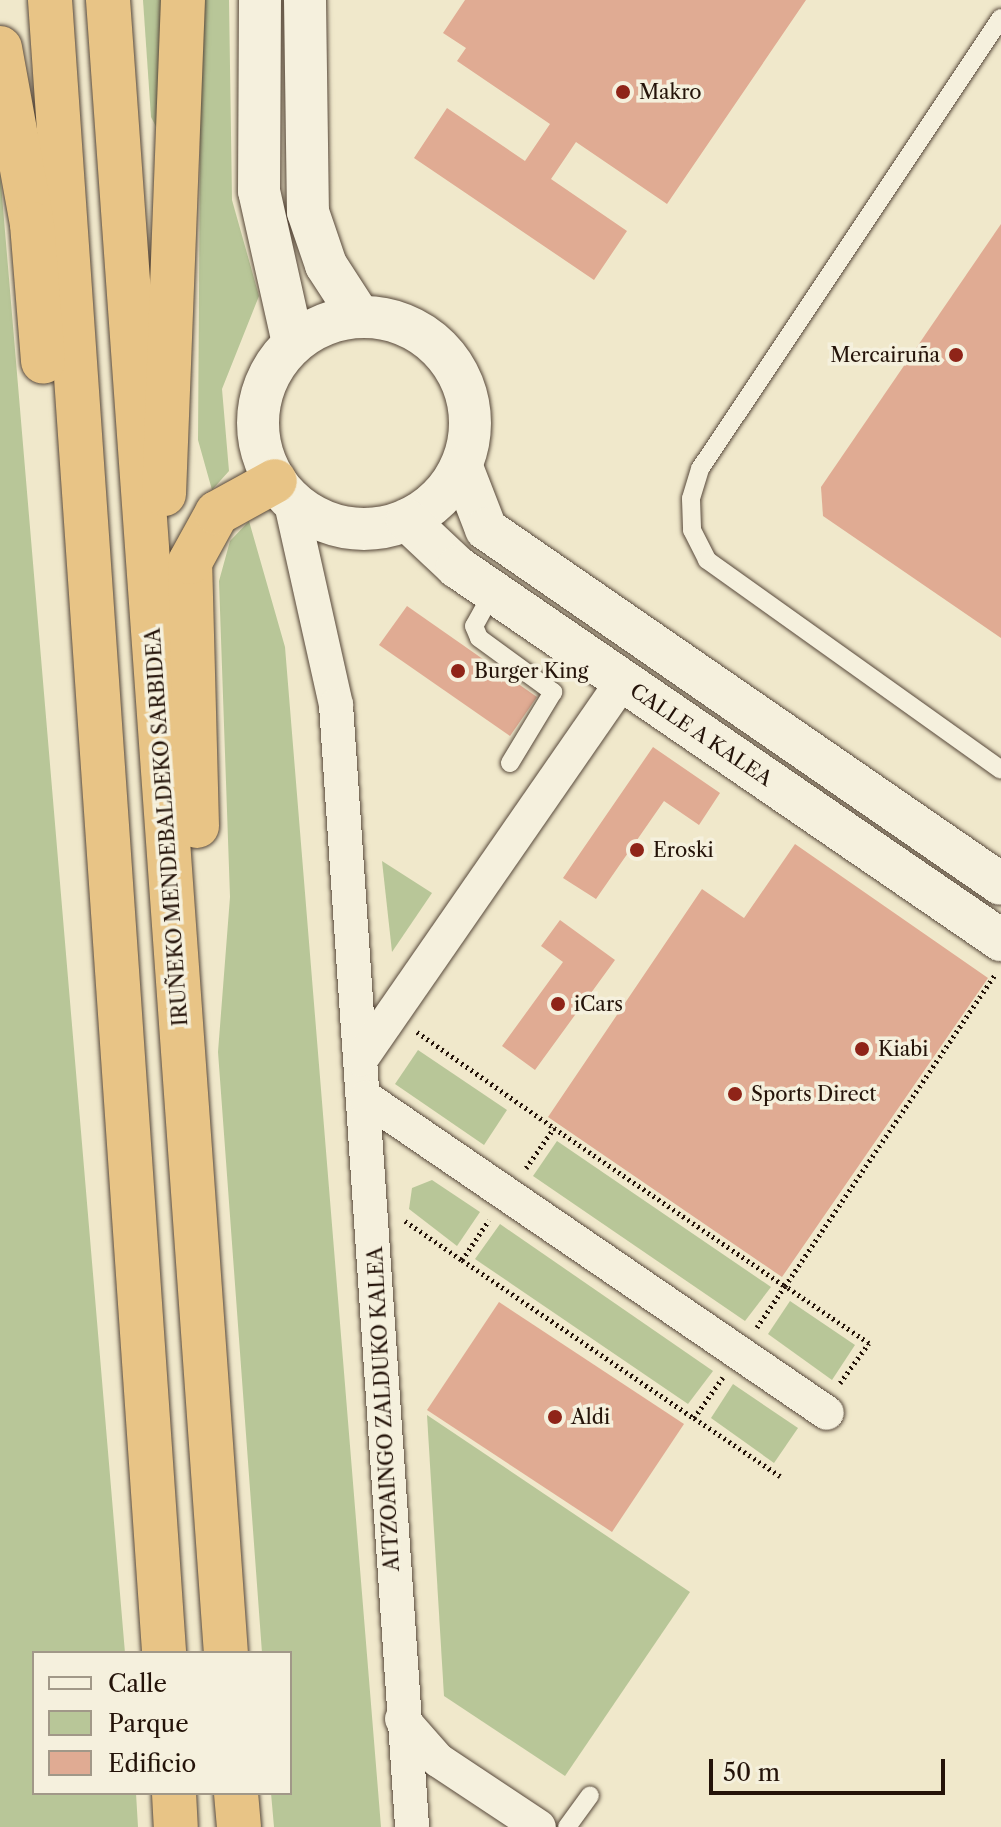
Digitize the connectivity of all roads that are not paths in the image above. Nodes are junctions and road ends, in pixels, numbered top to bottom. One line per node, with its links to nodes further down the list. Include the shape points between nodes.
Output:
1 (50, 0): 23 (highway)
2 (108, 0): 13 (highway, IRUÑEKO MENDEBALDEKO SARBIDEA)
3 (183, 0): 13 (highway, via 169,463)
4 (260, 0): 9 (street, via 259,191)
5 (305, 0): 8 (street, via 308,212 326,265)
6 (1001, 18): 17 (lane, via 700,469 691,499 692,530 707,560)
7 (0, 48): 23 (highway, via 32,224 87,911)
8 (359, 316): 9 (street, via 323,324); 10 (street, via 394,320 427,336 452,363 468,395 471,431)
9 (293, 343): 11 (street, via 260,400 258,432)
10 (462, 467): 12 (street, via 430,507); 18 (street, via 486,529)
11 (283, 490): 12 (street, via 346,527); 20 (street, AITZOAINGO ZALDUKO KALEA, via 336,705); 22 (highway, via 217,513 190,562 201,912)
12 (407, 520): 14 (street, CALLE A KALEA)
13 (150, 591): 22 (highway, IRUÑEKO MENDEBALDEKO SARBIDEA)
14 (493, 592): 15 (street, CALLE A KALEA); 16 (lane, via 474,626 479,638 553,692)
15 (623, 681): 19 (street, CALLE A KALEA); 20 (street)
16 (510, 763)
17 (1001, 770)
18 (1001, 884)
19 (1000, 955)
20 (361, 1059): 21 (street, AITZOAINGO ZALDUKO KALEA)
21 (366, 1098): 24 (street); 27 (street, AITZOAINGO ZALDUKO KALEA)
22 (187, 1104): 26 (highway, IRUÑEKO MENDEBALDEKO SARBIDEA)
23 (144, 1388): 25 (highway)
24 (827, 1413)
25 (164, 1651)
26 (226, 1651)
27 (402, 1719): 33 (street, AITZOAINGO ZALDUKO KALEA); 34 (street, via 438,1760)
28 (174, 1795): 31 (highway)
29 (236, 1795): 32 (highway)
30 (590, 1795): 35 (lane)
31 (176, 1827)
32 (239, 1827)
33 (412, 1827)
34 (539, 1827)
35 (567, 1827)

